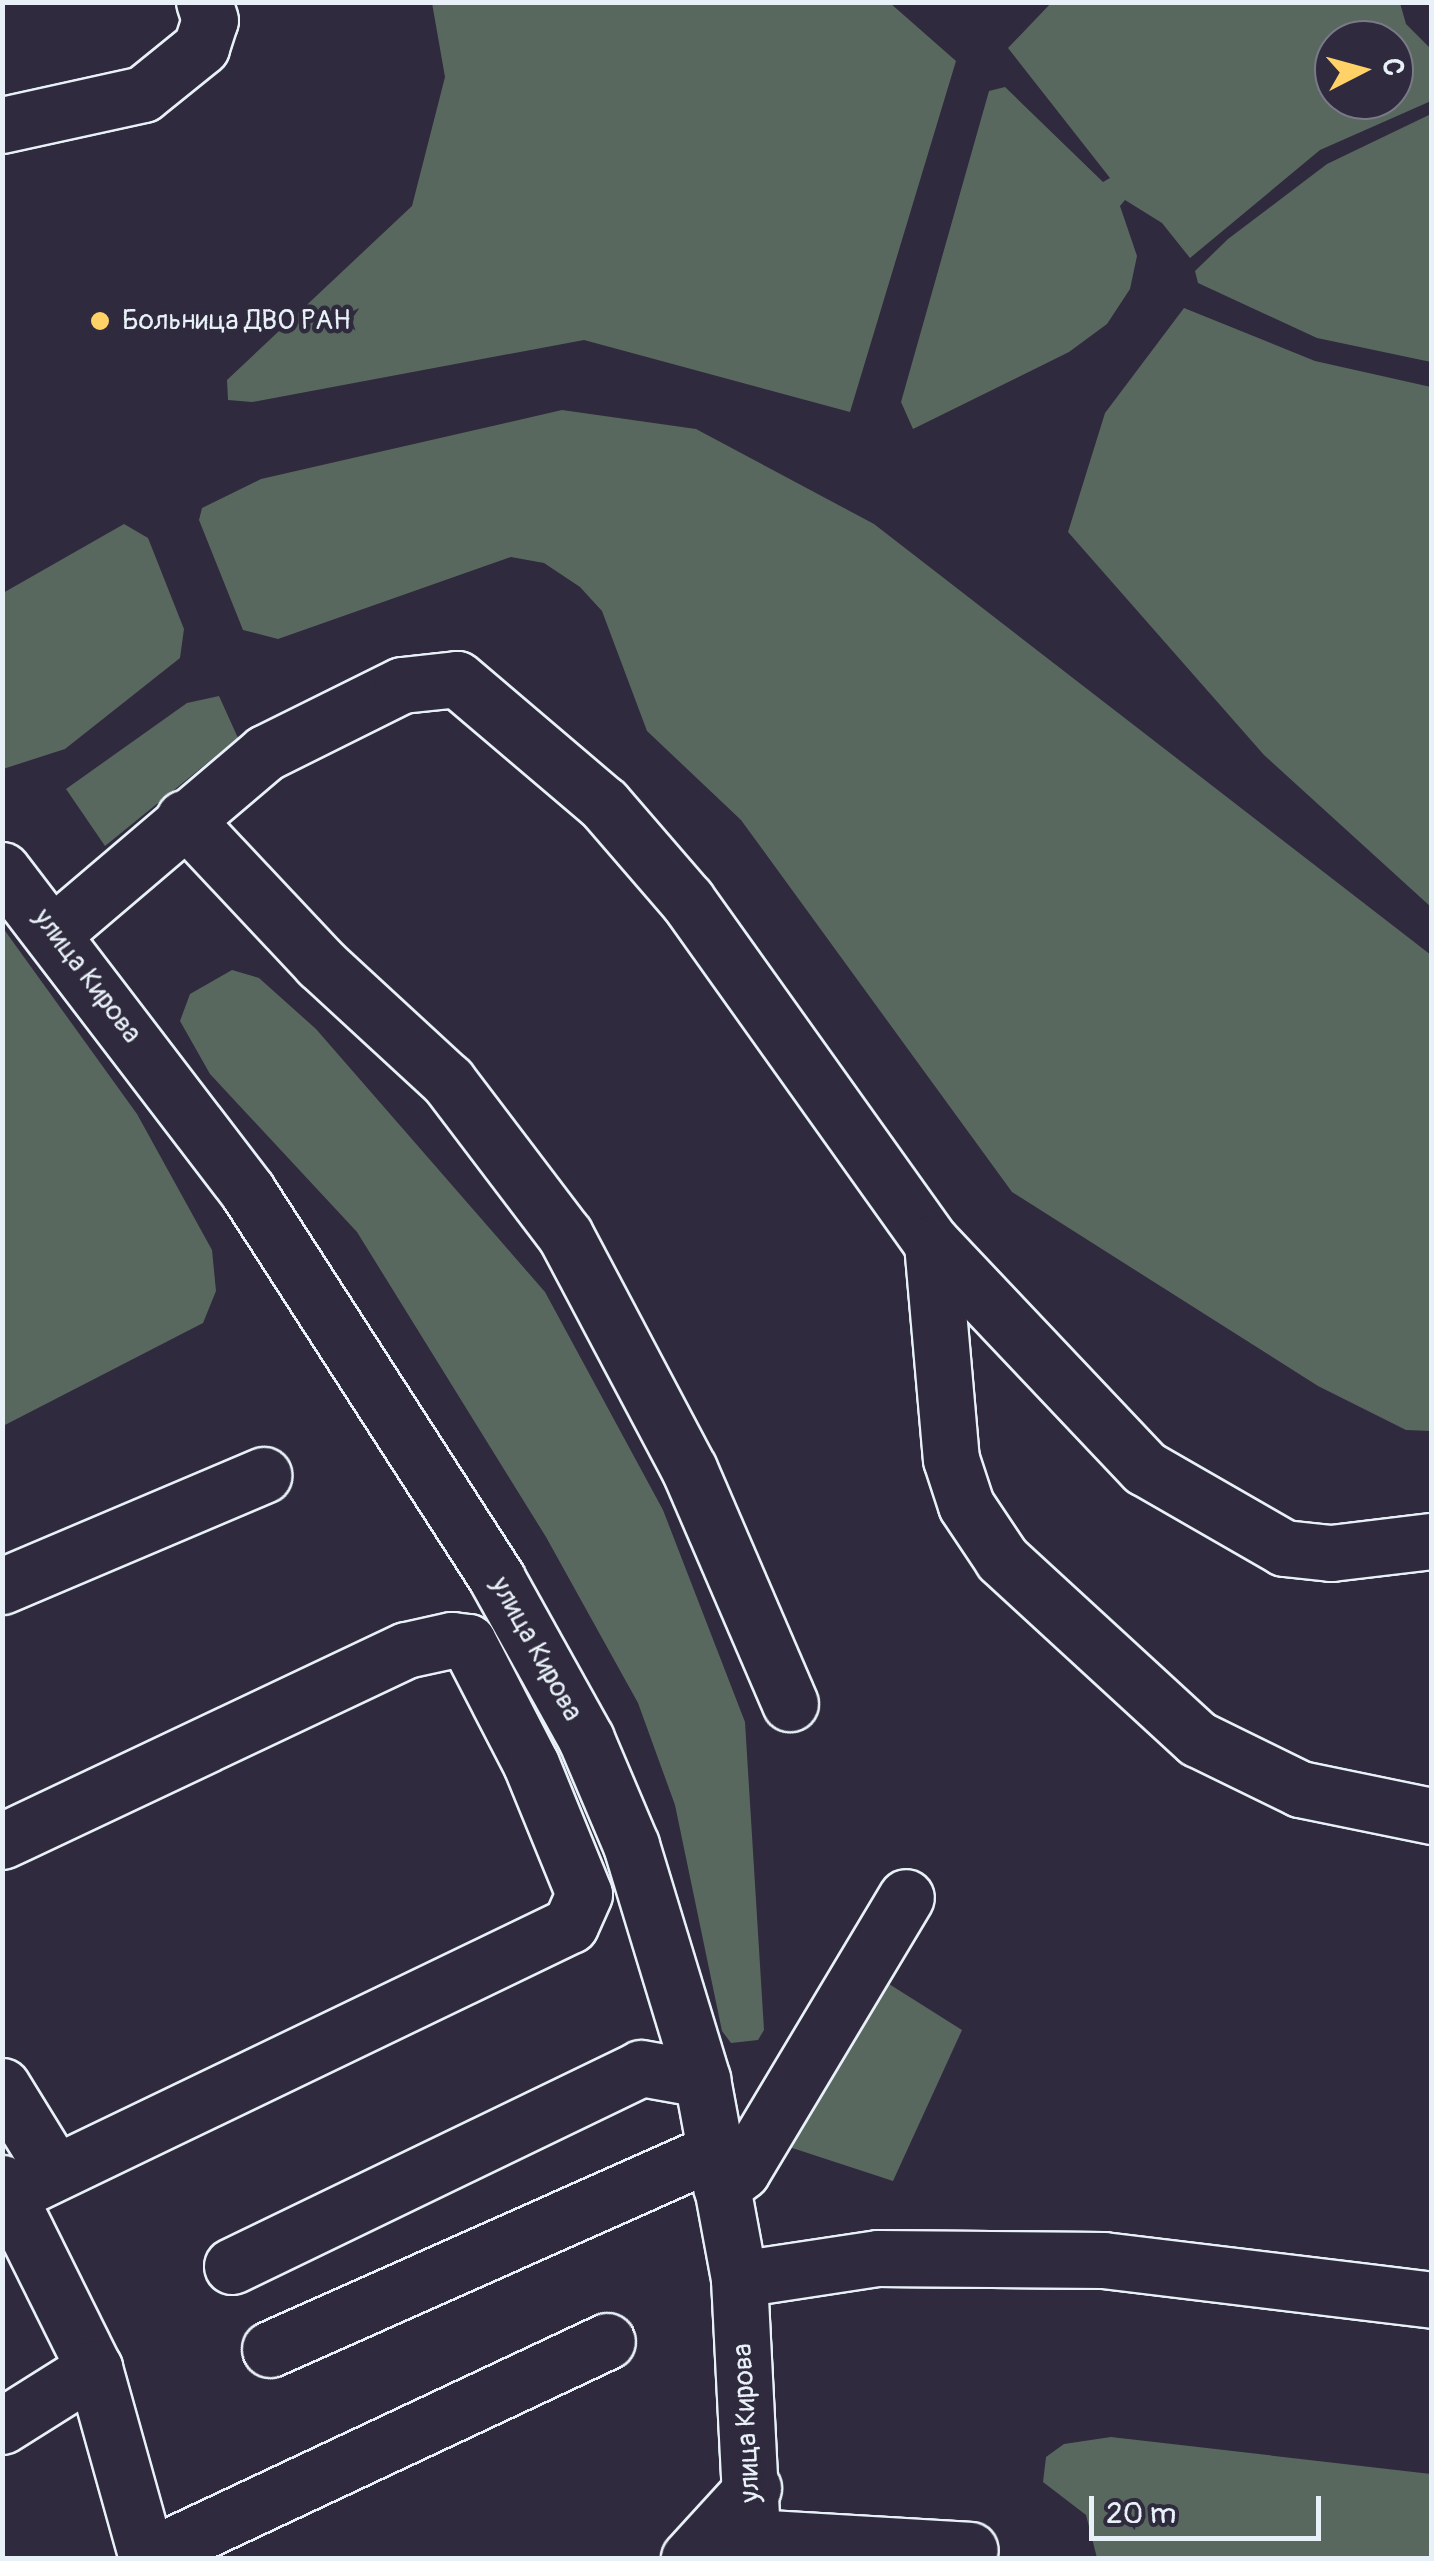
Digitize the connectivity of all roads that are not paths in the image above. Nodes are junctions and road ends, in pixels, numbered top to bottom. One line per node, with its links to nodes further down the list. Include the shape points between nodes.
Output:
1 (204, 2): 2 (street, via 210,20 201,47 142,94)
2 (2, 126)
3 (184, 818): 5 (street); 6 (street, via 265,753 351,707 402,685 458,679 604,804 687,900); 10 (street, via 320,964 448,1081 565,1235 688,1470)
4 (2, 870): 5 (street, улица Кирова)
5 (56, 931): 11 (street, улица Кирова, via 248,1192 498,1579)
6 (932, 1243): 8 (street, via 1144,1468 1217,1512 1284,1548 1332,1553); 13 (street, via 951,1459 966,1505 1002,1559 1198,1739 1300,1789)
7 (263, 1475): 9 (street)
8 (1432, 1541)
9 (2, 1586)
10 (790, 1703)
11 (586, 1739): 12 (street); 16 (street, улица Кирова, via 631,1845)
12 (531, 1764): 14 (street, via 468,1642 432,1642); 19 (street, via 584,1894 570,1925)
13 (1432, 1816)
14 (2, 1841)
15 (906, 1897): 18 (street, via 742,2171)
16 (702, 2079): 18 (street, улица Кирова); 20 (street, via 641,2068)
17 (2, 2086): 19 (street)
18 (718, 2168): 21 (street, улица Кирова); 24 (street)
19 (22, 2182): 25 (street)
20 (232, 2266)
21 (738, 2279): 22 (street, via 878,2258 1103,2260); 27 (street, улица Кирова)
22 (1432, 2300)
23 (608, 2341): 29 (street)
24 (270, 2349)
25 (94, 2368): 26 (street); 29 (street)
26 (2, 2426)
27 (753, 2528): 28 (street); 30 (street)
28 (970, 2550)
29 (147, 2558)
30 (690, 2558)

